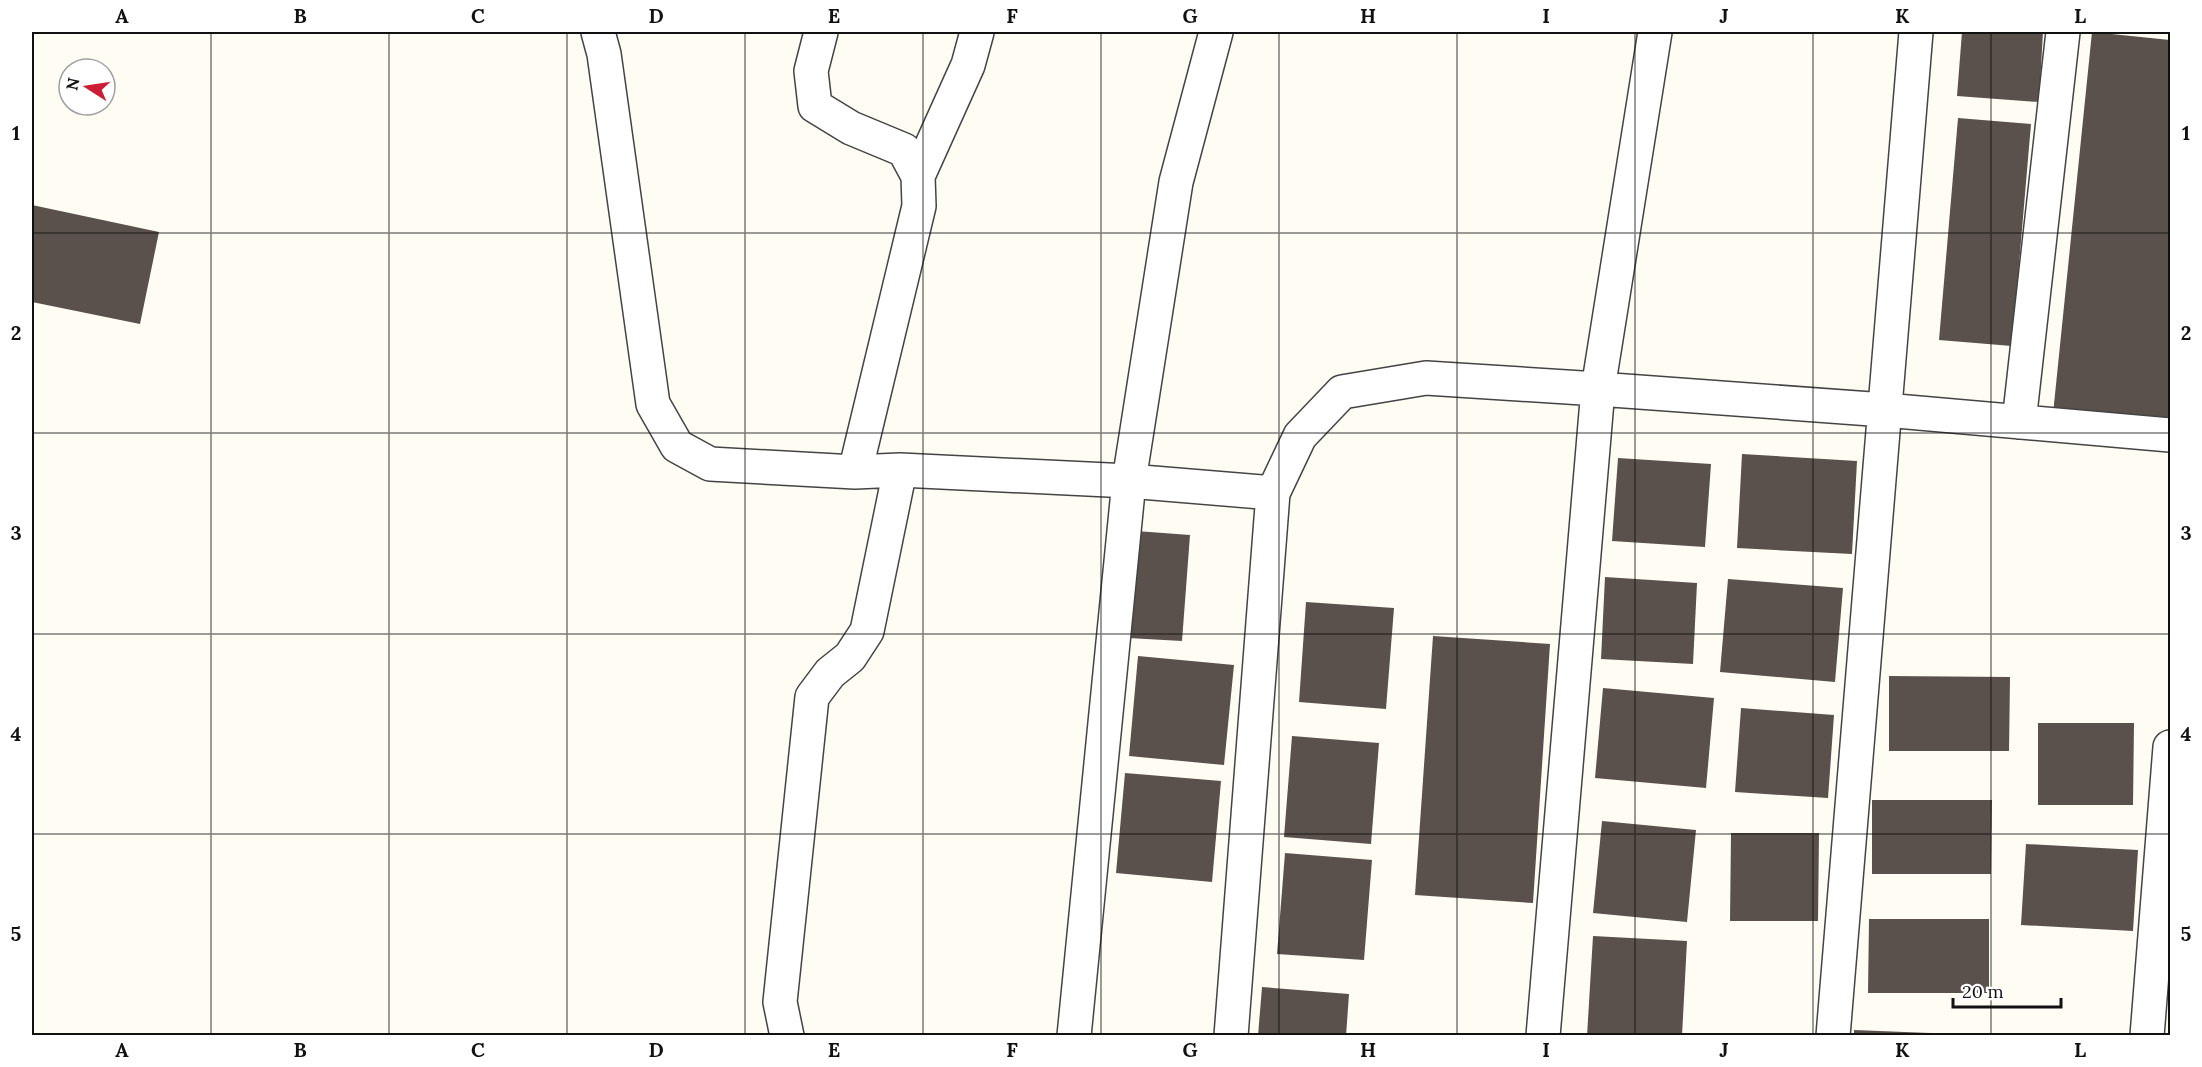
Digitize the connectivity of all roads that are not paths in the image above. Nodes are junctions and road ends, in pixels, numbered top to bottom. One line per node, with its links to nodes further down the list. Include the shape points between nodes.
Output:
1 (598, 32): 14 (street, via 653,404 677,446 710,464)
2 (821, 32): 8 (street, via 812,72 815,106 851,128 903,150)
3 (977, 32): 8 (street, via 968,65)
4 (1216, 32): 15 (street, via 1176,182)
5 (1655, 32): 9 (street)
6 (1916, 32): 10 (street)
7 (2063, 32): 11 (street)
8 (918, 176): 14 (street, via 919,206)
9 (1598, 388): 10 (street); 16 (street, via 1426,378 1342,392 1300,436); 21 (street)
10 (1885, 410): 11 (street); 22 (street)
11 (2019, 422): 12 (street)
12 (2170, 435)
13 (900, 470): 14 (street); 15 (street); 18 (street, via 867,631 850,657 830,673 812,697 780,1002)
14 (855, 472)
15 (1129, 481): 16 (street); 19 (street)
16 (1274, 493): 20 (street)
17 (2170, 747): 23 (street)
18 (787, 1035)
19 (1074, 1035)
20 (1231, 1035)
21 (1543, 1035)
22 (1833, 1035)
23 (2146, 1035)

